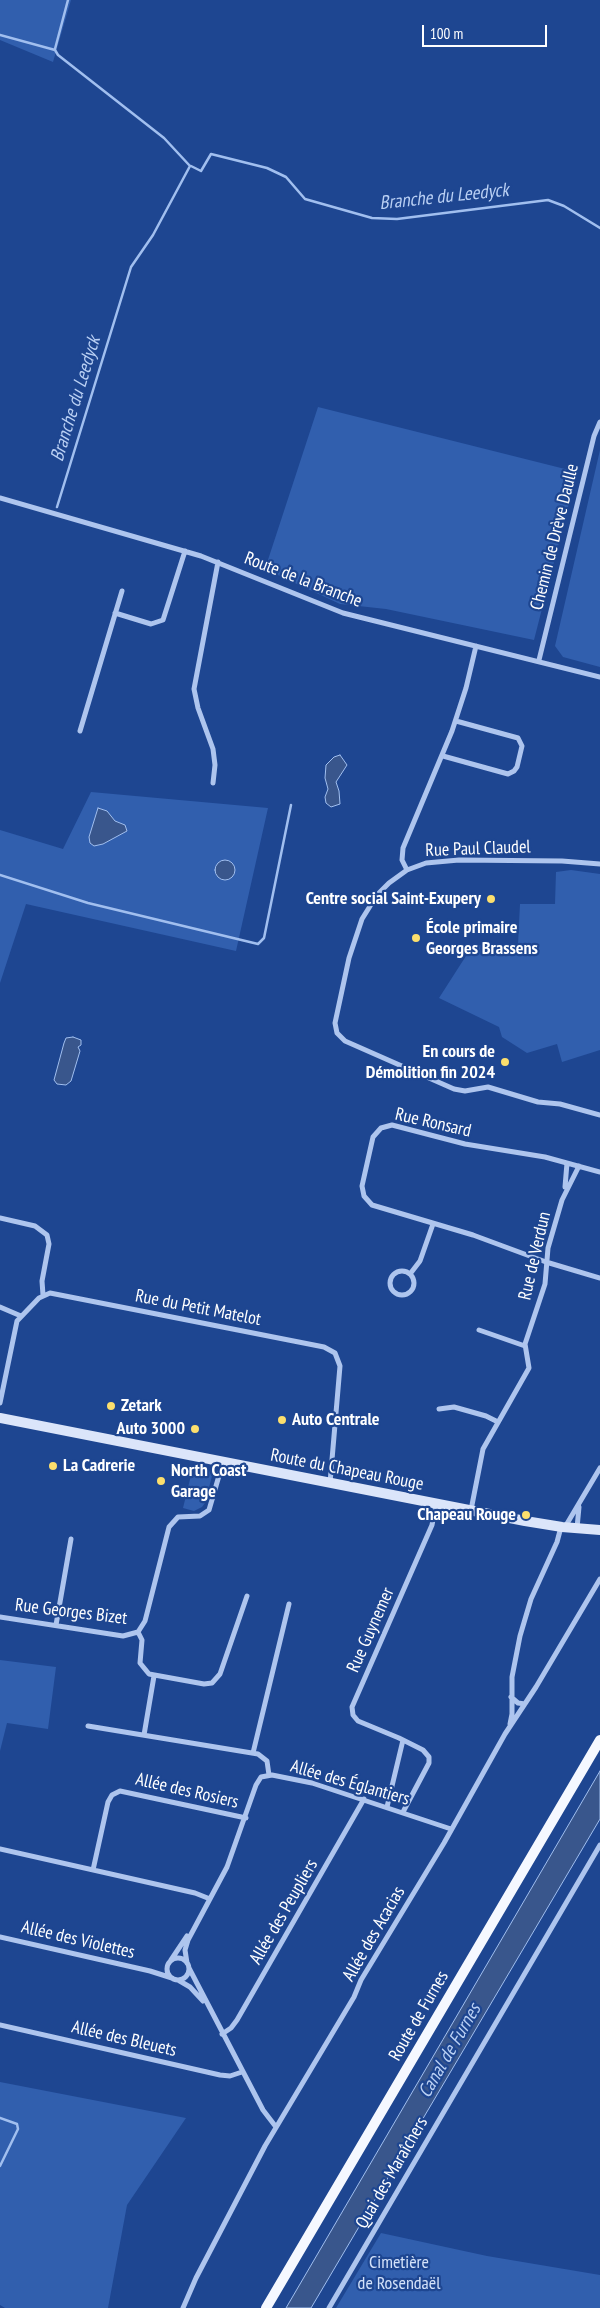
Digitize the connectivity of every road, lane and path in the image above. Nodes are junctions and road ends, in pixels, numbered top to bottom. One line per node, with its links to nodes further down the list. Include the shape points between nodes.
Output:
1 (600, 422): 8 (street, Chemin de Drève Daulle)
2 (0, 498): 3 (street, Route de la Branche)
3 (185, 551): 4 (street, Route de la Branche); 6 (street, via 162,621 151,624)
4 (218, 562): 7 (street, Route de la Branche, via 343,613); 13 (street, via 194,689 213,749)
5 (122, 591): 6 (street)
6 (115, 613): 11 (street)
7 (476, 646): 8 (street, Route de la Branche); 10 (street)
8 (538, 660): 9 (street, Route de la Branche)
9 (600, 677)
10 (456, 721): 12 (street); 12 (street, via 520,739 522,747 516,768 511,774)
11 (80, 731)
12 (443, 756): 15 (street, via 403,848 402,860)
13 (213, 783)
14 (600, 864): 15 (street, Rue Paul Claudel, via 562,860 459,860 426,863)
15 (406, 870): 16 (street, Rue Paul Claudel, via 377,895 358,929 335,1023 337,1034 348,1042 457,1090 488,1087)
16 (600, 1115)
17 (568, 1163): 18 (street); 20 (street, Rue de Verdun); 22 (street, Rue Ronsard, via 465,1144 396,1125 380,1128 372,1140 362,1184 365,1199 376,1206)
18 (579, 1166): 19 (street); 20 (street, Rue de Verdun)
19 (600, 1172)
20 (562, 1200): 23 (street, Rue de Verdun)
21 (0, 1218): 26 (street, via 35,1226 47,1235)
22 (433, 1224): 23 (street, Rue Ronsard); 24 (street, via 420,1261)
23 (546, 1262): 25 (street, Rue Ronsard); 30 (street, Rue de Verdun, via 545,1288)
24 (410, 1274): 24 (street, via 400,1271 392,1277 390,1285 395,1294 402,1296 411,1291 414,1283)
25 (600, 1278)
26 (43, 1295): 28 (street); 37 (street, Rue du Petit Matelot, via 55,1293 333,1351 340,1370)
27 (0, 1307): 28 (street)
28 (21, 1316): 31 (street, via 14,1327)
29 (479, 1330): 30 (street)
30 (525, 1346): 34 (street, Rue de Verdun, via 529,1368)
31 (0, 1403)
32 (439, 1408): 34 (street, via 454,1407)
33 (0, 1418): 35 (street, Route du Chapeau Rouge)
34 (498, 1422): 40 (street, Rue de Verdun, via 483,1449)
35 (223, 1462): 37 (street, Route du Chapeau Rouge); 50 (street, via 209,1510 200,1516 178,1517 168,1527 145,1621)
36 (600, 1468): 39 (street)
37 (330, 1483): 38 (street, Route du Chapeau Rouge)
38 (436, 1504): 40 (street, Route du Chapeau Rouge); 57 (street, Rue Guynemer, via 432,1525 352,1707 358,1721)
39 (580, 1504): 41 (street); 42 (street)
40 (471, 1510): 41 (street, Route du Chapeau Rouge)
41 (563, 1527): 42 (street, Route du Chapeau Rouge); 52 (street, via 525,1615)
42 (576, 1528): 43 (street, Route du Chapeau Rouge)
43 (600, 1530)
44 (71, 1539): 49 (street)
45 (600, 1579): 53 (street, Allée des Acacias)
46 (247, 1596): 51 (street, via 216,1680 204,1684)
47 (289, 1604): 59 (street)
48 (0, 1617): 49 (street, Rue Georges Bizet)
49 (56, 1625): 50 (street, Rue Georges Bizet, via 123,1636)
50 (138, 1632): 51 (street, via 142,1642 140,1663)
51 (154, 1676): 56 (street)
52 (511, 1696): 53 (street, via 518,1703); 55 (street, via 512,1717)
53 (525, 1704): 55 (street, Allée des Acacias)
54 (88, 1726): 56 (street)
55 (505, 1734): 65 (street, Allée des Acacias)
56 (144, 1735): 59 (street)
57 (403, 1740): 62 (street); 63 (street, Rue Guynemer, via 425,1752 430,1761)
58 (600, 1740): 83 (main road, Route de Furnes)
59 (253, 1753): 60 (street, Allée des Églantiers, via 266,1759)
60 (268, 1775): 61 (street, Allée des Églantiers, via 312,1783); 64 (street, via 258,1780)
61 (364, 1800): 62 (street, Allée des Églantiers); 79 (street, Allée des Peupliers, via 237,2020)
62 (387, 1807): 63 (street, Allée des Églantiers)
63 (403, 1812): 65 (street, Allée des Églantiers)
64 (246, 1818): 68 (street, Allée des Rosiers, via 120,1791 108,1802); 69 (street, via 227,1867)
65 (451, 1829): 81 (street, Allée des Acacias)
66 (600, 1845): 84 (street, Quai des Maraîchers)
67 (0, 1849): 68 (street)
68 (93, 1870): 69 (street)
69 (210, 1899): 70 (street)
70 (194, 1927): 72 (street); 73 (street, via 186,1947)
71 (0, 1937): 74 (street, Allée des Violettes)
72 (169, 1963): 73 (street, via 181,1958); 74 (street, Allée des Violettes, via 160,1970); 75 (street, via 168,1973)
73 (188, 1966): 76 (street, via 186,1976); 77 (street)
74 (150, 1970): 75 (street, Allée des Violettes)
75 (172, 1978): 76 (street)
76 (178, 1980): 77 (street, via 196,1992)
77 (209, 2009): 79 (street)
78 (0, 2025): 80 (street, Allée des Bleuets, via 220,2075)
79 (222, 2034): 80 (street)
80 (242, 2072): 81 (street)
81 (276, 2127): 82 (street, Allée des Acacias)
82 (183, 2308)
83 (266, 2308)
84 (329, 2308)

